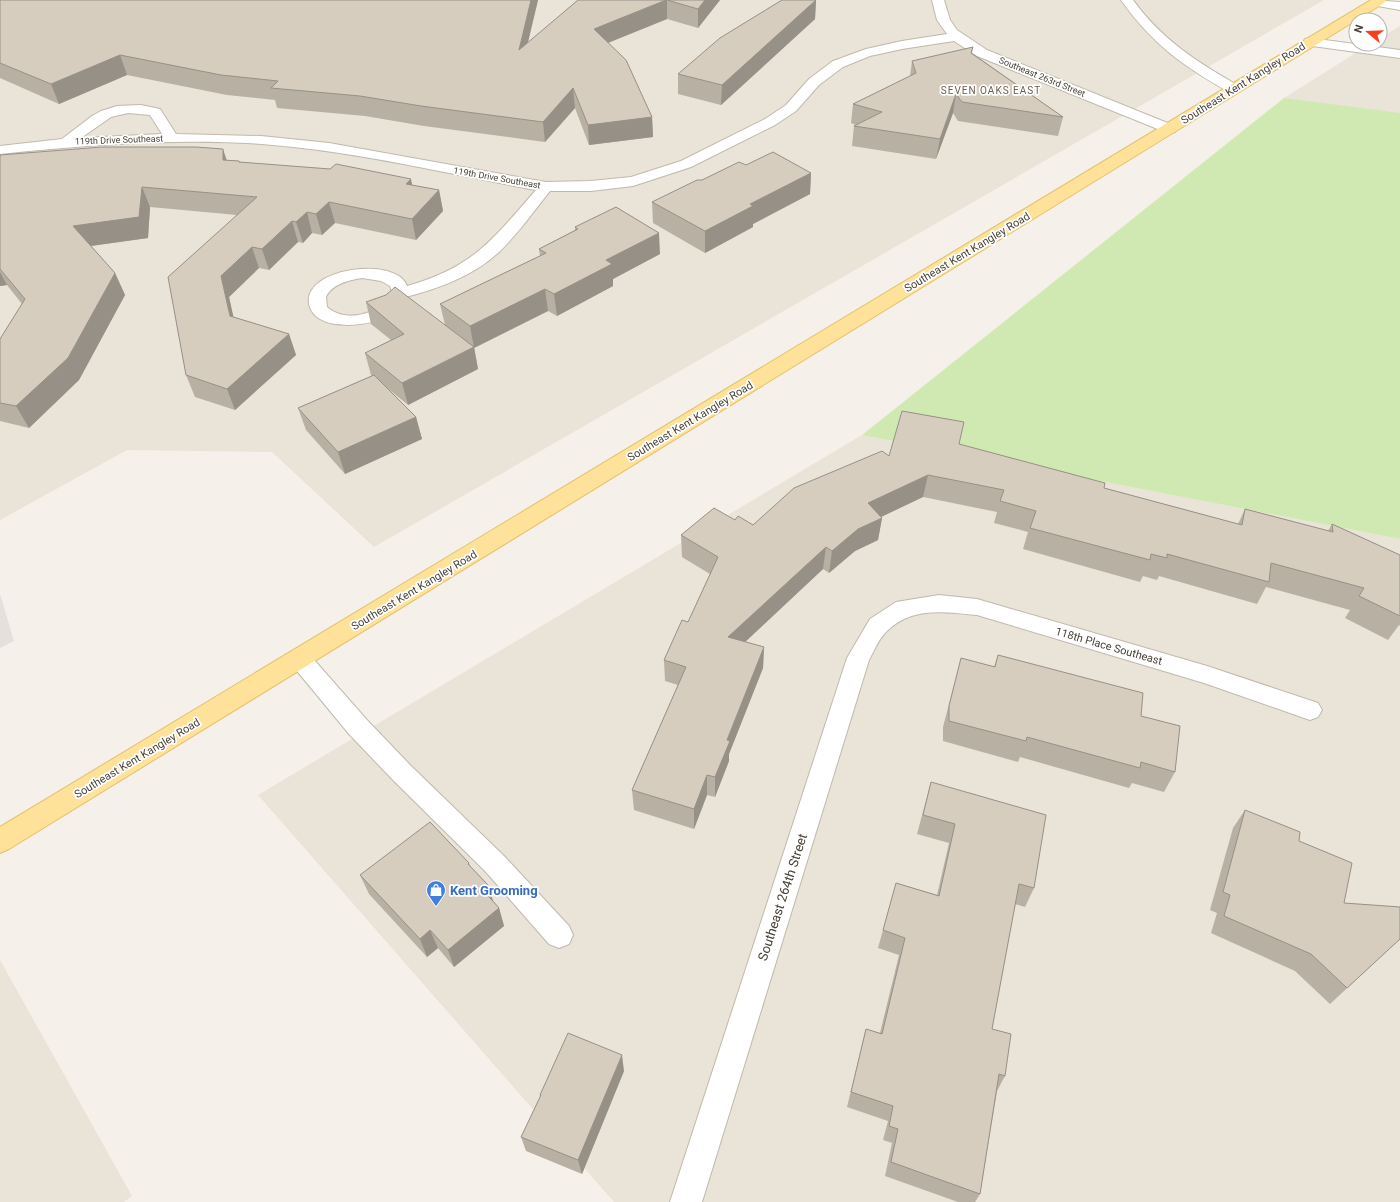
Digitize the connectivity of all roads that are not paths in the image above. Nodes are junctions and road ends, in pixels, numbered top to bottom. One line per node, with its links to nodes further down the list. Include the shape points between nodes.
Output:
1 (938, 0): 5 (street, Southeast 263rd Street, via 943,21)
2 (1127, 0): 8 (street, via 1135,12 1172,50 1190,64)
3 (1378, 1): 4 (street); 6 (main road, Southeast Kent Kangley Road)
4 (1400, 6)
5 (955, 37): 9 (street, Southeast 263rd Street, via 982,53); 13 (street, 119th Drive Southeast, via 902,45 838,64 814,82 792,108 770,122 686,164 633,181 591,186)
6 (1310, 42): 7 (street); 8 (main road, Southeast Kent Kangley Road)
7 (1400, 54)
8 (1234, 89): 9 (main road, Southeast Kent Kangley Road)
9 (1170, 128): 16 (main road, Southeast Kent Kangley Road)
10 (172, 138): 11 (street, 119th Drive Southeast); 11 (street, 119th Drive Southeast, via 154,112 131,108 100,116); 13 (street, 119th Drive Southeast, via 261,140 329,148)
11 (66, 143): 12 (street, 119th Drive Southeast)
12 (0, 150)
13 (546, 187): 14 (street, via 511,229 484,255 458,273)
14 (401, 293)
15 (904, 608): 17 (street, 118th Place Southeast, via 939,603 977,607 1207,675); 20 (street, Southeast 264th Street, via 878,625 858,658)
16 (300, 659): 18 (main road, Southeast Kent Kangley Road); 19 (street, via 358,727 494,864)
17 (1310, 710)
18 (0, 841)
19 (559, 935)
20 (686, 1202)

